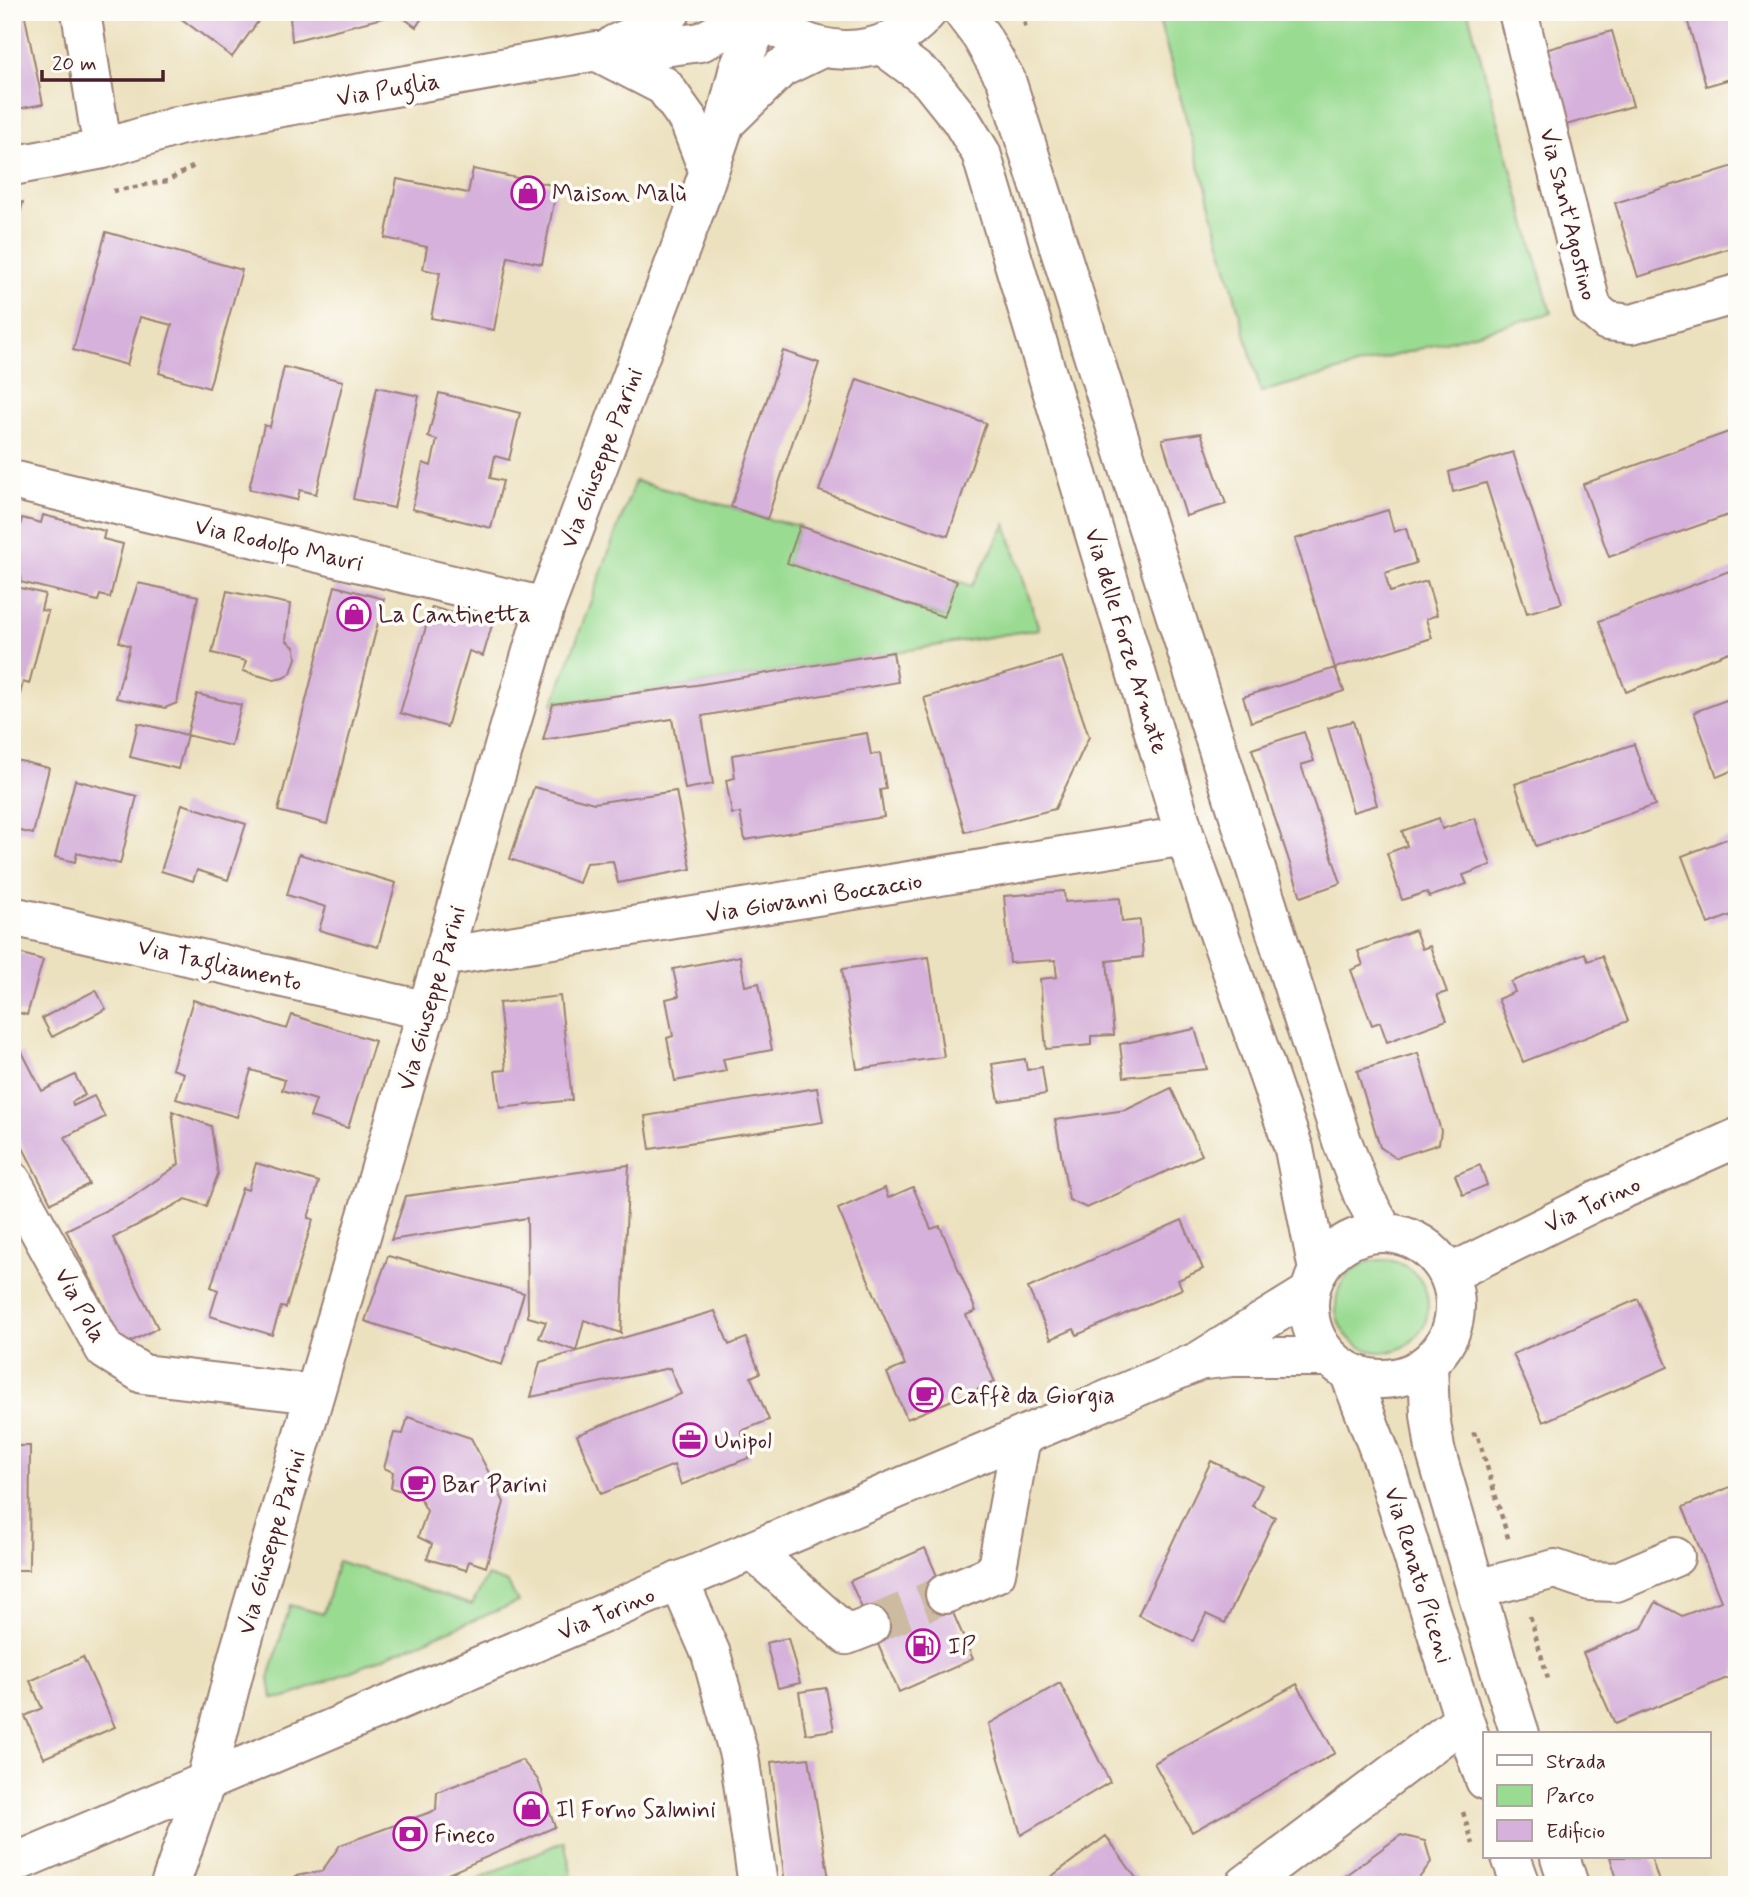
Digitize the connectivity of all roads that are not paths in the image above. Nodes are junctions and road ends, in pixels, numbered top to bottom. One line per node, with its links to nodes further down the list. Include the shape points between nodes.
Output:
1 (81, 12): 11 (street)
2 (671, 12): 9 (street, Via Puglia, via 643,32)
3 (927, 12): 7 (street, via 916,25)
4 (963, 12): 25 (street, via 1006,79 1342,1141 1363,1195)
5 (760, 13): 8 (street, via 780,30); 9 (street, Via Puglia, via 701,42); 10 (street, Via Giuseppe Parini)
6 (1529, 15): 16 (street, Via Sant'Agostino, via 1592,309 1607,321 1632,324)
7 (882, 45): 8 (street, via 838,51); 19 (street, Via delle Forze Armate, via 929,80 981,153)
8 (822, 48): 10 (street, Via Giuseppe Parini, via 781,68)
9 (597, 51): 12 (street, Via Puglia); 15 (street, via 664,86 689,121)
10 (725, 123): 15 (street, Via Giuseppe Parini)
11 (99, 126): 12 (street, Via Puglia); 13 (street, Via Puglia)
12 (178, 126): 14 (street, Via Puglia, via 103,149)
13 (12, 143)
14 (12, 166)
15 (708, 170): 18 (street, Via Giuseppe Parini)
16 (1737, 295)
17 (12, 480): 18 (street, Via Rodolfo Mauri)
18 (545, 607): 21 (street, Via Giuseppe Parini)
19 (1185, 836): 21 (street, Via Giovanni Boccaccio); 27 (street, Via delle Forze Armate, via 1294,1149)
20 (12, 916): 22 (street, Via Tagliamento)
21 (442, 957): 22 (street, Via Giuseppe Parini)
22 (428, 1012): 31 (street, Via Giuseppe Parini)
23 (1737, 1138): 26 (street, Via Torino)
24 (12, 1181): 31 (street, Via Pola, via 105,1350 143,1374)
25 (1384, 1232): 26 (street, via 1411,1238 1433,1252); 27 (street, via 1358,1236 1334,1250)
26 (1449, 1274): 30 (street, via 1456,1298 1455,1323 1445,1346)
27 (1313, 1282): 28 (street, Via Torino); 29 (street, via 1309,1316 1315,1339)
28 (1199, 1361): 29 (street, Via Torino, via 1232,1357); 32 (street, Via Torino)
29 (1339, 1365): 30 (street, via 1376,1380 1403,1377); 39 (street, Via Renato Piceni, via 1384,1463)
30 (1428, 1365): 36 (street, Via Renato Piceni, via 1435,1449)
31 (314, 1394): 42 (street, Via Giuseppe Parini)
32 (1021, 1437): 33 (street, Via Torino); 37 (street, via 996,1573)
33 (753, 1551): 35 (street, Via Torino); 38 (street, via 847,1635)
34 (1675, 1558): 36 (street, via 1616,1582 1590,1581 1555,1569)
35 (691, 1576): 42 (street, Via Torino); 47 (street, via 739,1755)
36 (1476, 1589): 40 (street, Via Renato Piceni)
37 (945, 1594)
38 (870, 1626)
39 (1464, 1720): 41 (street, Via Renato Piceni); 48 (street)
40 (1519, 1732)
41 (1483, 1774)
42 (205, 1784): 45 (street, Via Torino); 46 (street, Via Giuseppe Parini)
43 (1511, 1858): 49 (street)
44 (1560, 1858): 50 (street)
45 (12, 1864)
46 (170, 1885)
47 (758, 1885)
48 (1245, 1885)
49 (1521, 1885)
50 (1569, 1885)

